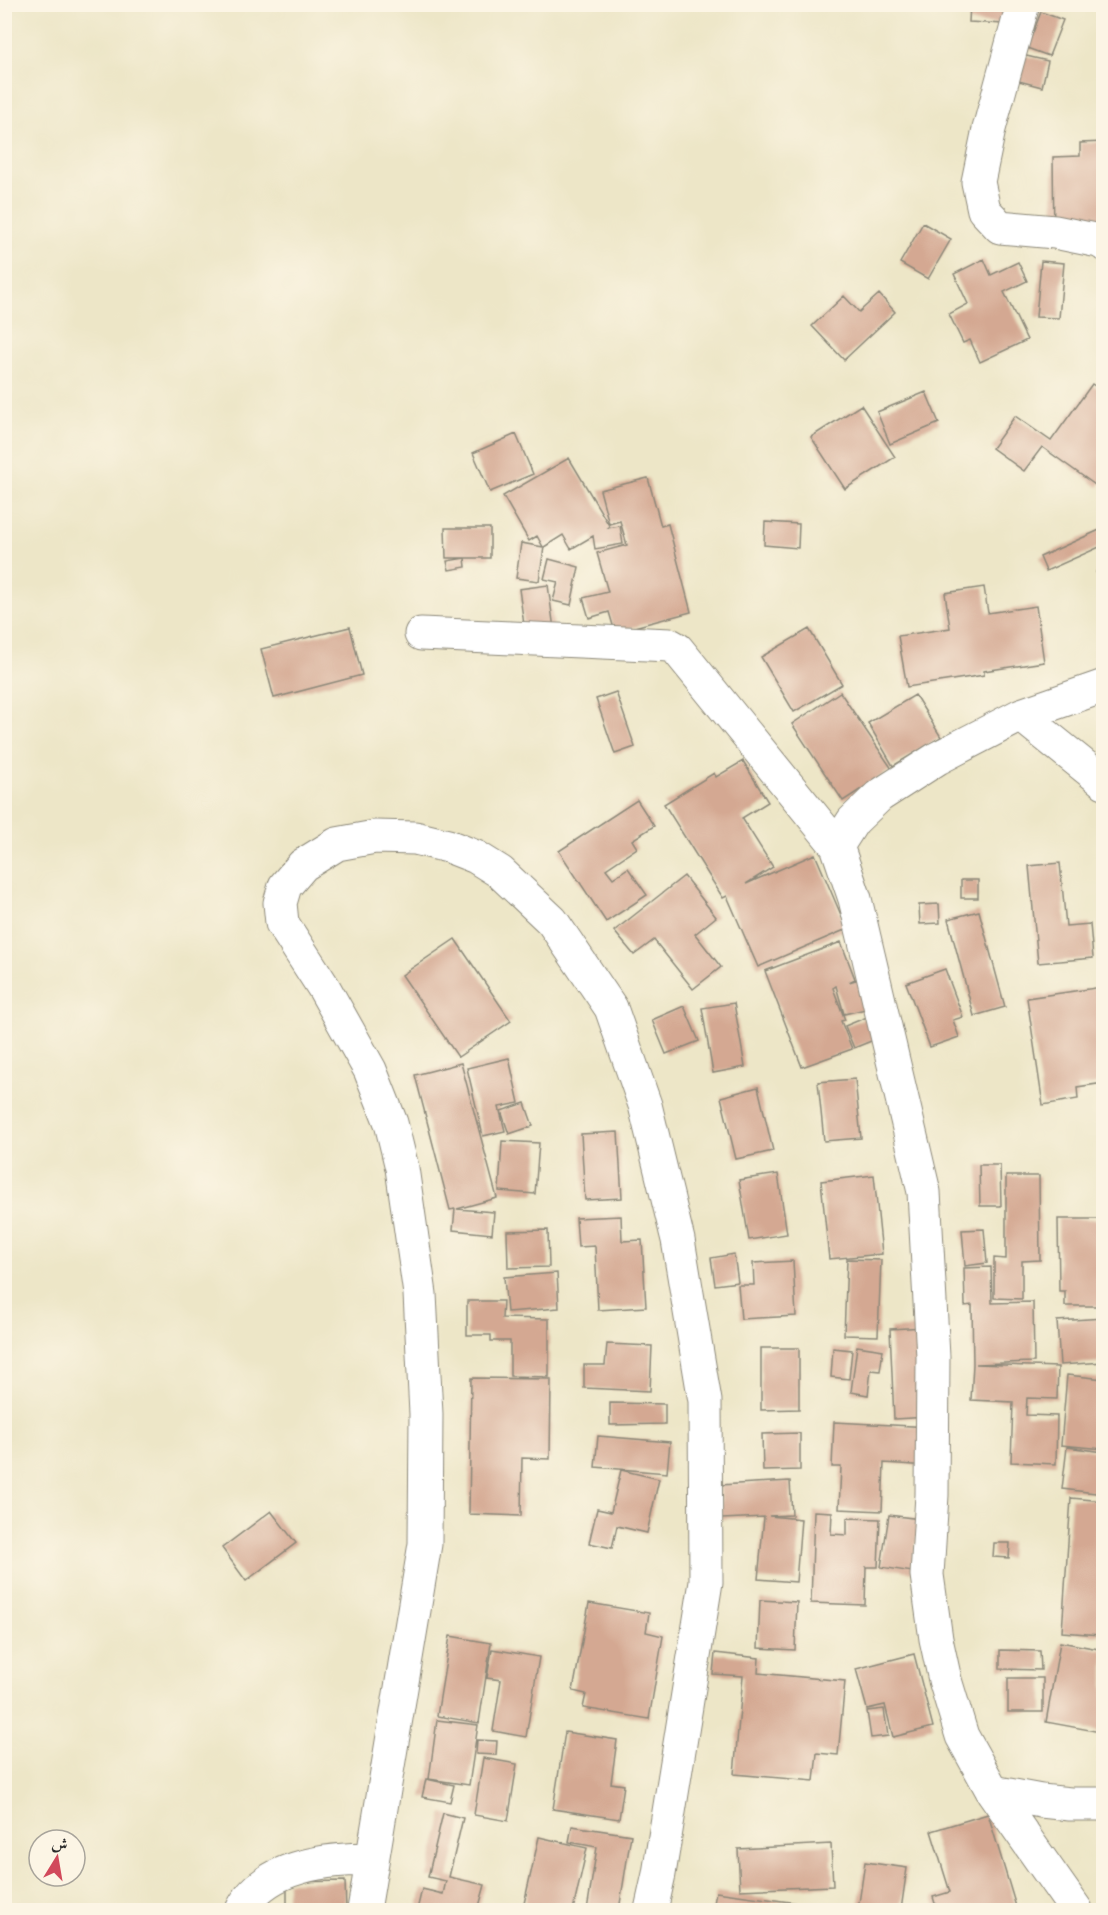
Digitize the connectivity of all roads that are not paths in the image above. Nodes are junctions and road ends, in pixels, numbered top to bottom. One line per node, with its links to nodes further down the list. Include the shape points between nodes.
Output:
1 (1023, 4): 2 (street, via 980,171 978,182 984,210 1000,227 1054,232)
2 (1104, 244)
3 (421, 634): 7 (street, via 670,645 684,657)
4 (1104, 686): 5 (street)
5 (1021, 716): 6 (street); 7 (street, via 938,758 879,796 852,821)
6 (1104, 782)
7 (837, 846): 8 (street, via 855,899 924,1192 933,1357 927,1575 936,1639 962,1736)
8 (993, 1792): 9 (street, via 1041,1801); 14 (street)
9 (1104, 1804)
10 (372, 1859): 11 (street, via 347,1859 290,1871 257,1890); 12 (street); 13 (street, via 425,1544 426,1414 420,1294 402,1168 391,1123 370,1070 282,923 280,903 285,886 303,865 337,844 375,837 415,838 476,857 500,872 552,921 611,1008 645,1106 678,1240 705,1401 706,1582)
11 (242, 1911)
12 (364, 1911)
13 (651, 1911)
14 (1076, 1911)

